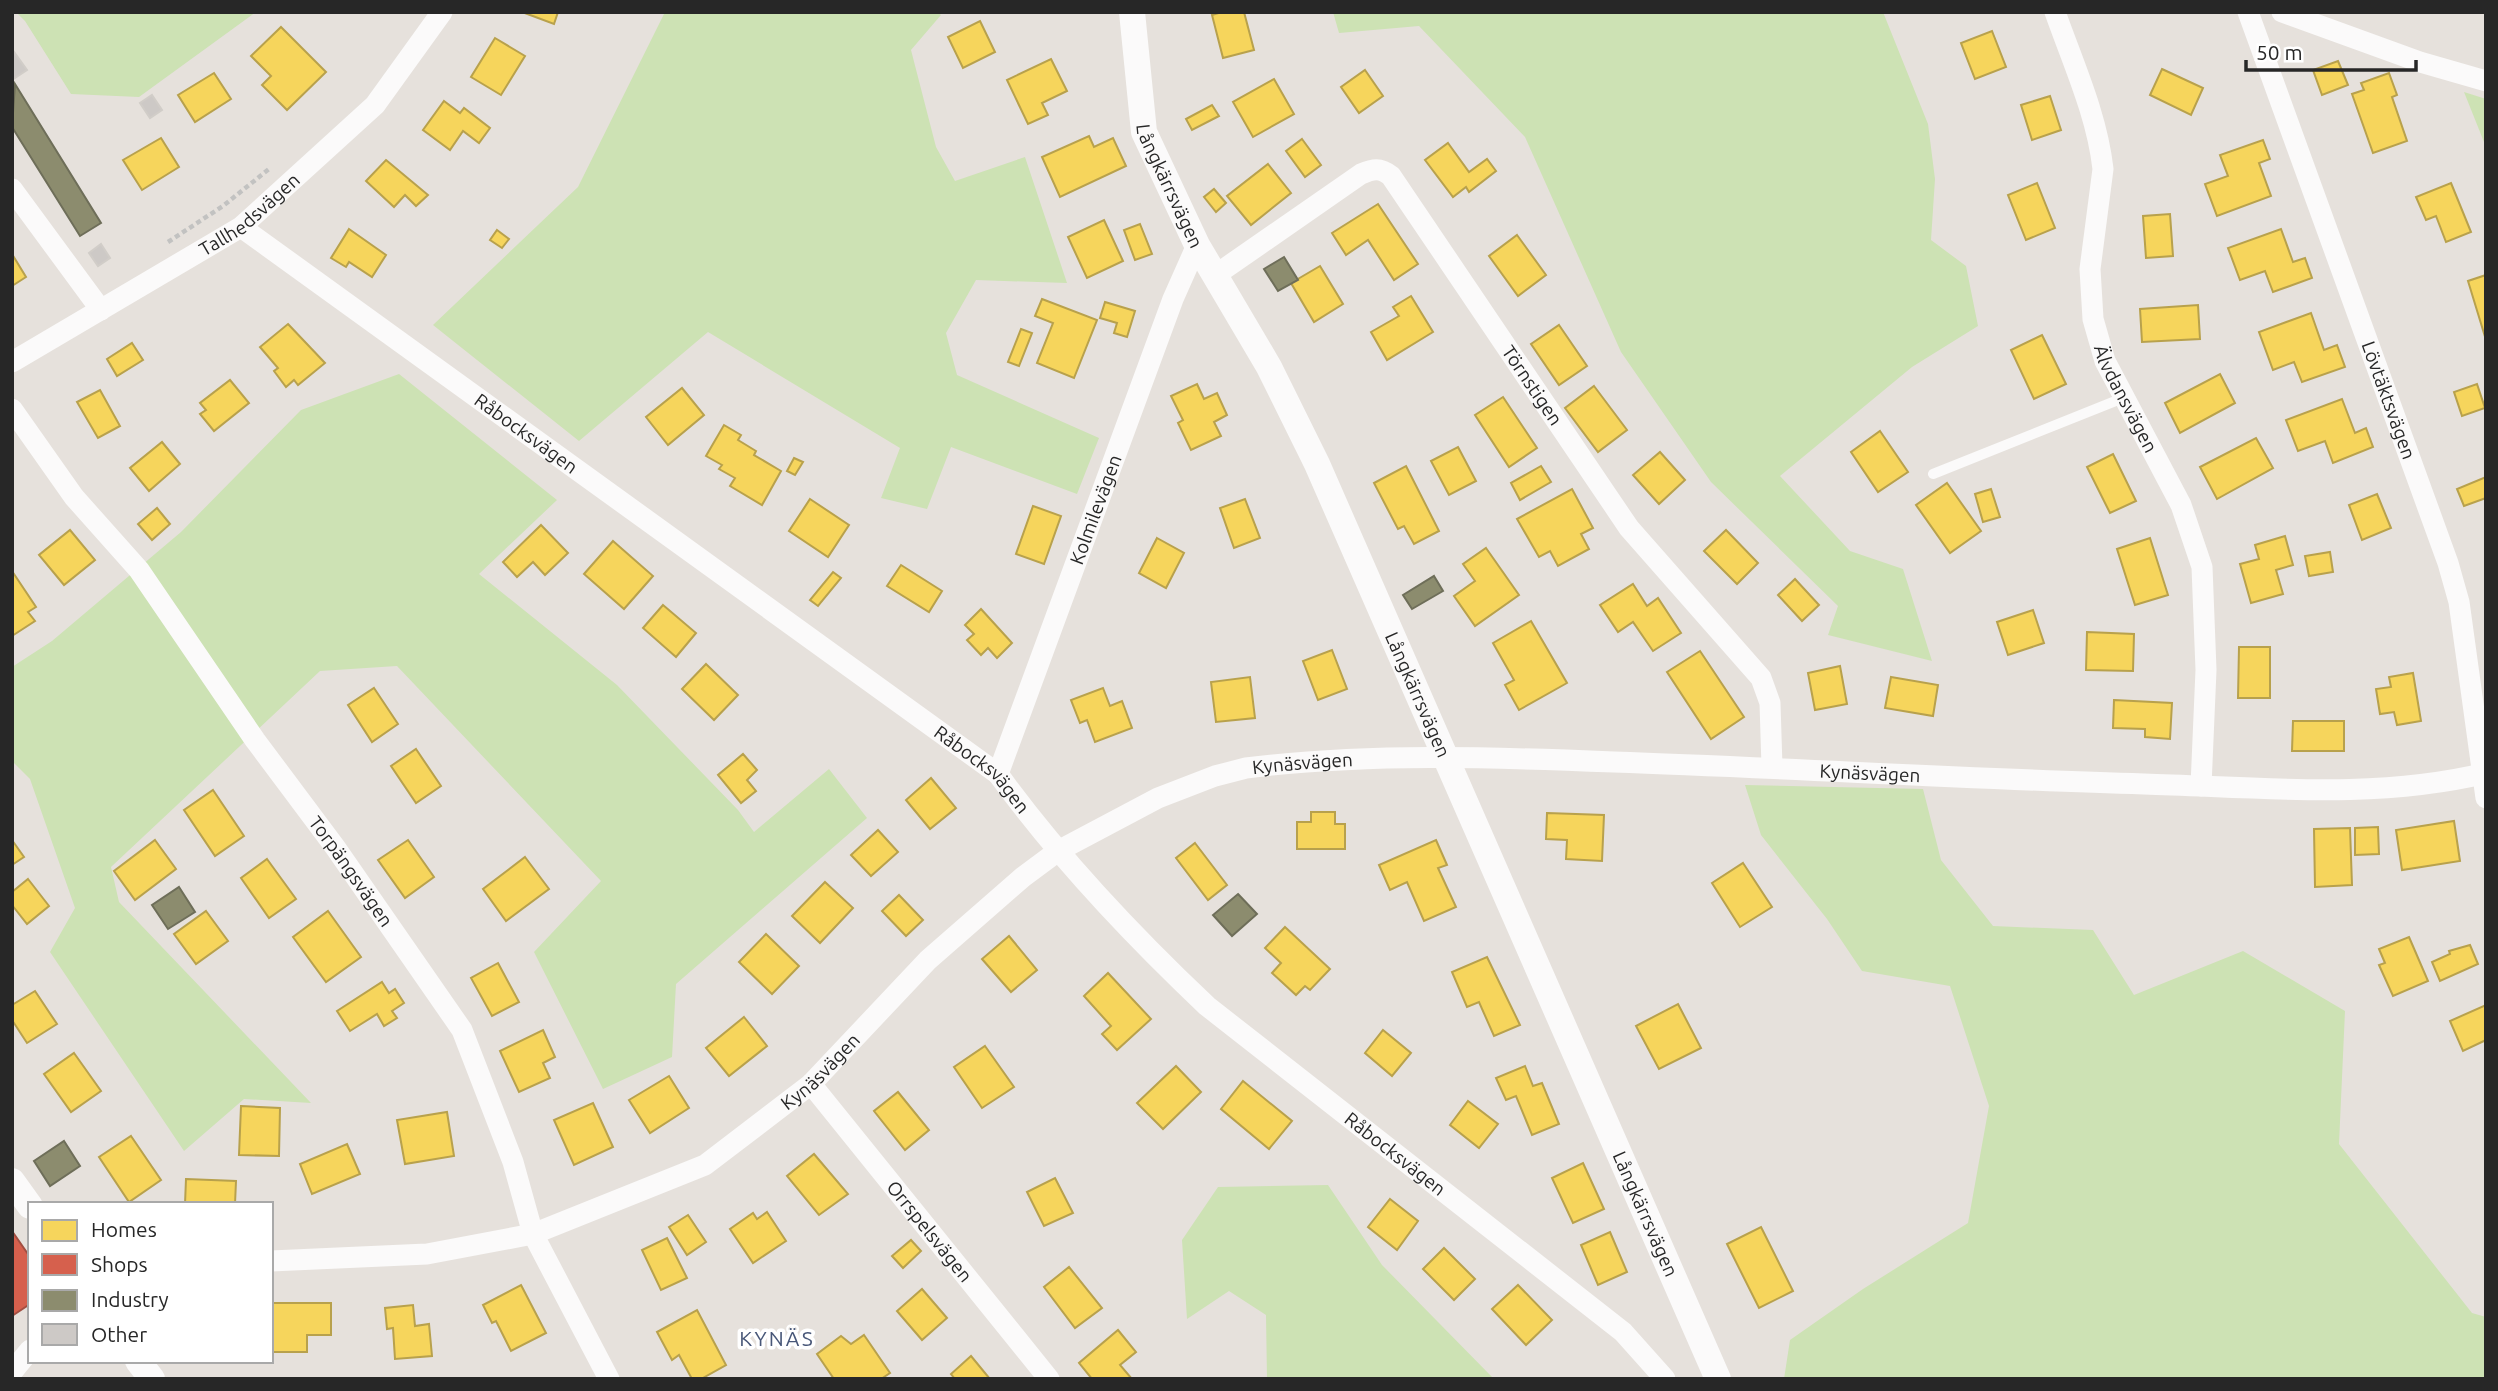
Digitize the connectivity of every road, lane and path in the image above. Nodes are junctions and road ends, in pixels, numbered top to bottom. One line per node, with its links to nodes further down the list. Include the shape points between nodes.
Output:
1 (442, 12): 9 (street, Tallhedsvägen, via 375,105)
2 (1132, 12): 11 (street, Långkärrsvägen, via 1144,132)
3 (2055, 12): 15 (street, Älvdansvägen, via 2102,152 2090,289 2105,361)
4 (2248, 12): 20 (street, Lövtäktsvägen, via 2448,563 2459,602)
5 (2282, 12): 6 (street)
6 (2486, 81)
7 (274, 165): 10 (path)
8 (14, 197): 13 (street)
9 (241, 227): 13 (street, Tallhedsvägen); 21 (street, Råbocksvägen)
10 (167, 243)
11 (1196, 245): 12 (street, Långkärrsvägen); 21 (street, Kolmilevägen)
12 (1217, 274): 18 (street, Långkärrsvägen, via 1317,464); 19 (street, Törnstigen, via 1361,174 1373,169 1391,176 1629,528 1761,678 1770,703)
13 (100, 310): 14 (street, Tallhedsvägen)
14 (12, 362)
15 (2123, 398): 17 (lane); 22 (street, Älvdansvägen, via 2182,505 2202,567 2206,670)
16 (12, 409): 28 (street, Torpängsvägen, via 74,497 139,570 461,1030 513,1162)
17 (1933, 474)
18 (1447, 756): 19 (street, Kynäsvägen); 24 (street, Kynäsvägen, via 1246,768 1158,798); 37 (street, Långkärrsvägen)
19 (1772, 767): 22 (street, Kynäsvägen)
20 (2484, 773): 22 (street, Kynäsvägen, via 2425,785 2358,789); 23 (street, Lövtäktsvägen)
21 (998, 774): 24 (street, Råbocksvägen)
22 (2201, 786)
23 (2486, 798)
24 (1058, 851): 25 (street, Kynäsvägen, via 992,901 928,960); 36 (street, Råbocksvägen, via 1207,1006 1623,1332)
25 (811, 1084): 28 (street, Kynäsvägen, via 705,1165); 35 (street, Orrspelsvägen)
26 (12, 1181): 27 (street)
27 (28, 1203)
28 (533, 1234): 29 (street, Kynäsvägen, via 426,1254); 34 (street, Torpängsvägen)
29 (273, 1261)
30 (28, 1353): 32 (street)
31 (140, 1363): 33 (street)
32 (12, 1373)
33 (152, 1379)
34 (609, 1379)
35 (1048, 1379)
36 (1665, 1379)
37 (1718, 1379)

